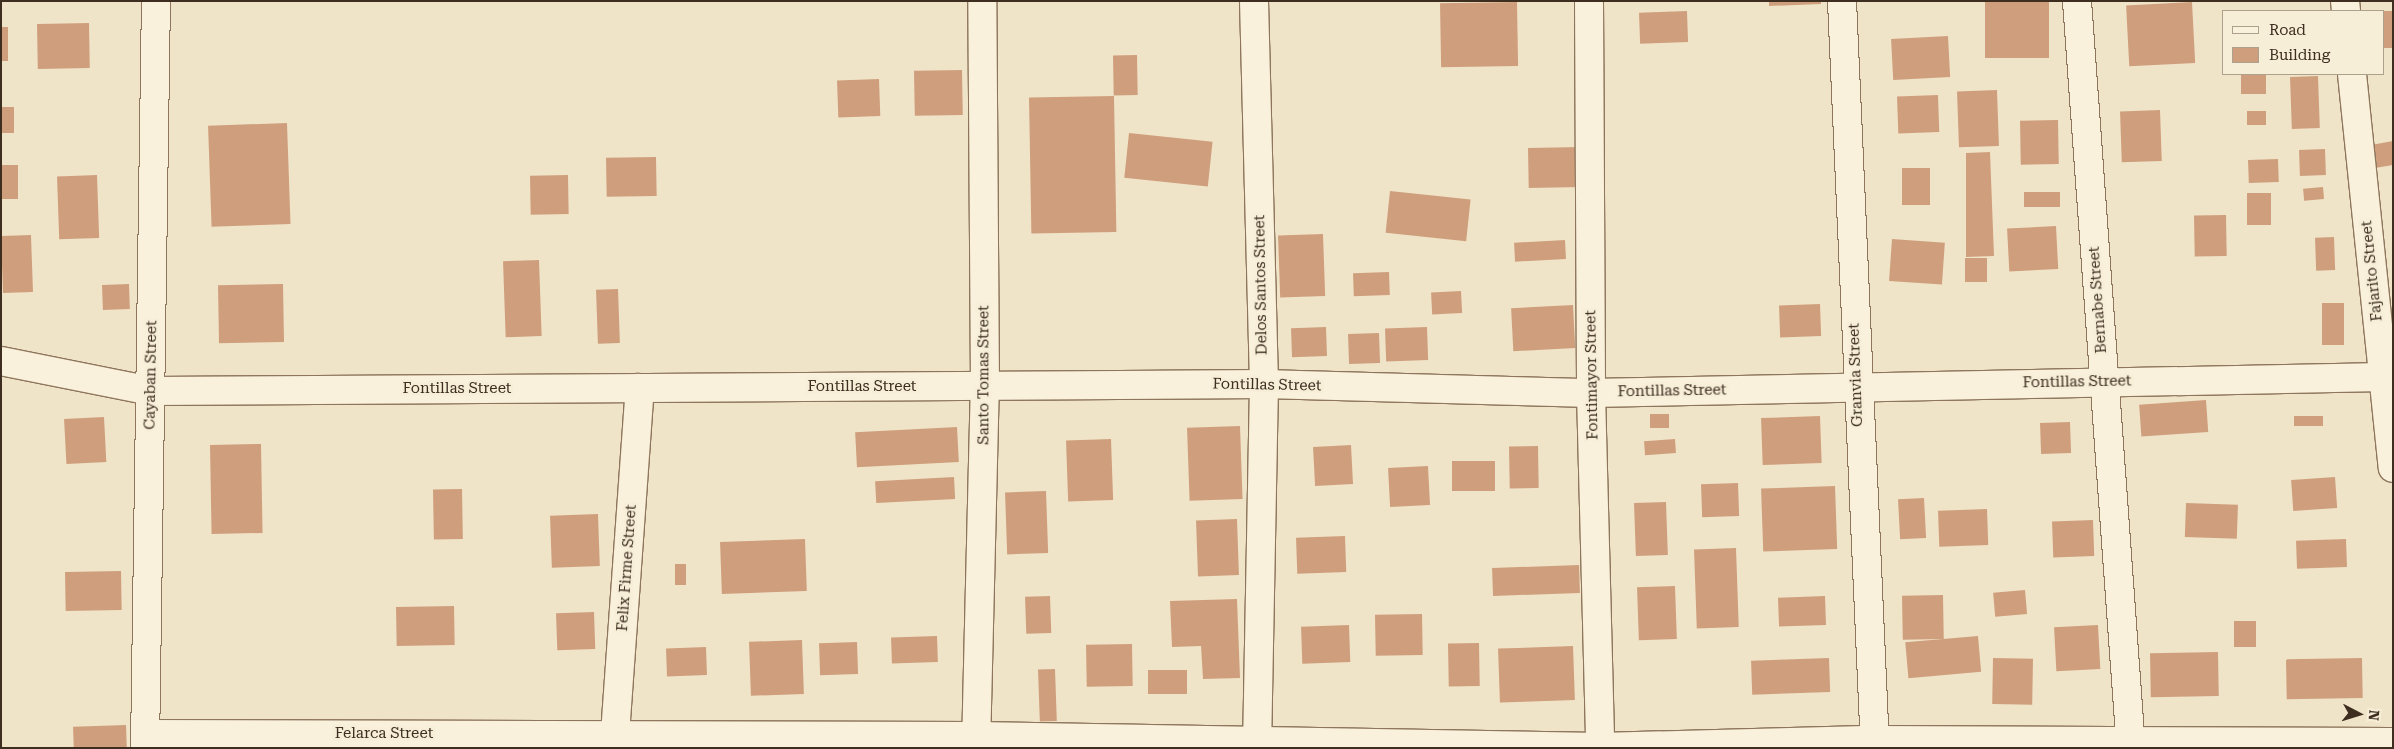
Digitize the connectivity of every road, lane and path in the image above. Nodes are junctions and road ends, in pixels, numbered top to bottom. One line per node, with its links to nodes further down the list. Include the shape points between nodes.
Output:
1 (156, 1): 16 (street, Cayaban Street)
2 (982, 1): 13 (street, Santo Tomas Street)
3 (1254, 1): 12 (street, Delos Santos Street)
4 (1589, 1): 17 (street, Fontimayor Street)
5 (1842, 1): 14 (street, Granvia Street)
6 (2077, 1): 11 (street, Bernabe Street)
7 (2352, 75): 8 (street, Fajarito Street)
8 (2383, 285): 10 (street, Fajarito Street)
9 (1, 360): 16 (street, Fontillas Street)
10 (2383, 377): 11 (street, Fontillas Street); 18 (street, Fajarito Street)
11 (2104, 382): 14 (street, Fontillas Street); 24 (street, Bernabe Street)
12 (1264, 384): 13 (street, Fontillas Street); 17 (street, Fontillas Street); 25 (street, Delos Santos Street)
13 (985, 386): 15 (street, Fontillas Street); 21 (street, Santo Tomas Street)
14 (1856, 387): 17 (street, Fontillas Street); 23 (street, Granvia Street)
15 (640, 388): 16 (street, Fontillas Street); 20 (street, Felix Firme Street)
16 (151, 391): 19 (street, Cayaban Street)
17 (1591, 393): 26 (street, Fontimayor Street)
18 (2393, 468)
19 (145, 741): 20 (street, Felarca Street)
20 (614, 742): 21 (street, Felarca Street)
21 (976, 742): 25 (street, Felarca Street)
22 (2393, 742): 24 (street, Felarca Street)
23 (1875, 744): 24 (street, Felarca Street); 26 (street, Felarca Street)
24 (2131, 744)
25 (1257, 746): 26 (street, Felarca Street)
26 (1600, 748)

